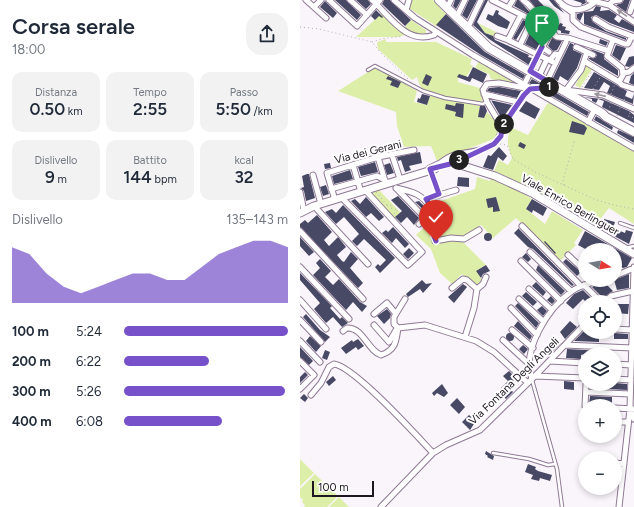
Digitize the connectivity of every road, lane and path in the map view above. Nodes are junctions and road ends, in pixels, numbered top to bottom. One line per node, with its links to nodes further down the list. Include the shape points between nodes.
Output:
1 (306, 0): 24 (street)
2 (321, 0): 24 (street)
3 (329, 0): 29 (street, via 357,26)
4 (350, 0): 29 (street)
5 (372, 0): 20 (street)
6 (395, 0): 26 (street)
7 (410, 0): 26 (street)
8 (439, 0): 51 (main road, via 466,28)
9 (465, 0): 28 (street)
10 (481, 0): 34 (street)
11 (492, 0): 25 (street)
12 (513, 0): 25 (street)
13 (523, 0): 41 (street)
14 (558, 0): 22 (street)
15 (590, 0): 21 (street)
16 (620, 0): 23 (street)
17 (629, 0): 19 (street)
18 (448, 1): 28 (main road)
19 (634, 1): 27 (street)
20 (378, 2): 29 (street); 39 (street)
21 (596, 2): 22 (street, via 587,9 573,9); 23 (street)
22 (562, 5): 44 (street, via 573,13 572,20 576,24)
23 (609, 5): 33 (street, one-way to 23)
24 (314, 8): 31 (street)
25 (508, 8): 30 (street)
26 (406, 10): 37 (street)
27 (630, 12)
28 (458, 14): 34 (main road)
29 (367, 15)
30 (521, 15): 36 (street); 43 (street)
31 (326, 18)
32 (595, 19): 42 (street)
33 (634, 22)
34 (469, 25): 51 (main road)
35 (300, 27): 45 (path)
36 (542, 27): 38 (street); 48 (street, via 540,29 530,24)
37 (436, 32): 39 (street, via 434,36 424,38); 70 (street)
38 (550, 33): 41 (street); 49 (street)
39 (408, 35): 45 (path)
40 (497, 36): 43 (street)
41 (556, 36): 52 (street)
42 (633, 37): 47 (street)
43 (508, 40): 48 (street)
44 (613, 40): 47 (street); 52 (street)
45 (372, 42): 72 (path)
46 (566, 42): 57 (street)
47 (631, 43)
48 (520, 45): 55 (street)
49 (542, 47): 53 (street); 55 (street)
50 (576, 47): 54 (street)
51 (493, 50): 66 (main road)
52 (609, 51): 65 (street, via 607,56 620,64)
53 (549, 52)
54 (587, 52): 56 (street); 59 (street)
55 (538, 54): 58 (street); 66 (street)
56 (593, 55)
57 (559, 56): 58 (street, via 556,54); 60 (street)
58 (549, 59): 60 (street); 67 (street)
59 (584, 61): 61 (street); 75 (street, via 581,70)
60 (555, 63): 68 (street)
61 (594, 67): 64 (street); 76 (path)
62 (634, 68): 65 (street)
63 (368, 70): 72 (lane, via 375,66)
64 (603, 72): 69 (street); 77 (path)
65 (624, 73): 69 (street)
66 (529, 74): 67 (main road); 70 (street)
67 (539, 76): 68 (main road)
68 (547, 81): 71 (main road)
69 (619, 82): 73 (street); 79 (path, via 615,85)
70 (524, 85): 74 (street)
71 (554, 85): 74 (street); 75 (main road)
72 (414, 87): 80 (lane, via 445,98 482,104)
73 (631, 88): 82 (path)
74 (530, 89): 78 (street, via 492,82 484,86); 81 (street); 87 (street)
75 (566, 91): 76 (street); 84 (main road)
76 (580, 92): 77 (street)
77 (591, 93): 79 (street, one-way to 77)
78 (484, 94): 80 (street); 81 (street)
79 (611, 98): 82 (street); 84 (path)
80 (487, 102): 88 (street)
81 (518, 102): 88 (street)
82 (622, 104): 83 (street); 85 (path)
83 (633, 108): 86 (path, via 628,116)
84 (601, 112): 85 (main road); 87 (street); 90 (main road)
85 (616, 118): 89 (main road)
86 (634, 118)
87 (588, 122): 93 (street)
88 (502, 127): 92 (street, via 501,136)
89 (634, 127)
90 (634, 132)
91 (575, 139): 107 (path, via 563,180)
92 (496, 142): 95 (street); 107 (path, via 507,145 513,159 518,163)
93 (634, 148)
94 (414, 150): 96 (street, Via dei Gerani)
95 (473, 153): 97 (street); 100 (street)
96 (392, 155): 98 (street, Via dei Gerani); 104 (street)
97 (456, 155): 100 (street); 101 (street)
98 (378, 157): 99 (street, Via dei Gerani); 106 (street)
99 (353, 165): 105 (street); 108 (street, Via dei Gerani, via 327,173)
100 (456, 165): 101 (main road); 136 (main road, Viale Enrico Berlinguer, via 496,176 532,193)
101 (440, 166): 102 (main road)
102 (430, 169): 104 (main road); 113 (lane)
103 (313, 175): 120 (street)
104 (400, 179): 106 (main road)
105 (358, 181): 106 (street, via 377,176); 108 (street); 110 (street)
106 (390, 184): 110 (main road); 116 (street); 128 (street)
107 (564, 186): 124 (path, via 610,204)
108 (332, 189): 117 (street)
109 (456, 190): 113 (street)
110 (363, 191): 115 (main road); 115 (street, via 422,252 408,265)
111 (300, 192): 126 (street)
112 (375, 192): 118 (path)
113 (439, 194): 116 (street)
114 (386, 197): 118 (path)
115 (342, 198): 117 (main road)
116 (426, 199): 125 (street)
117 (335, 200): 120 (main road)
118 (382, 200): 119 (path); 121 (path)
119 (379, 203)
120 (321, 204): 122 (main road)
121 (387, 205): 123 (path); 123 (path, via 388,209)
122 (314, 206): 126 (main road); 141 (street)
123 (391, 208): 127 (path, via 398,210)
124 (634, 209)
125 (433, 210): 128 (street); 133 (street, via 440,210 443,215 434,236 435,241 451,238 464,240)
126 (302, 212)
127 (392, 215)
128 (425, 218): 130 (street)
129 (620, 222): 132 (lane)
130 (419, 224)
131 (522, 226): 147 (street)
132 (634, 228)
133 (479, 230)
134 (300, 232): 157 (street)
135 (634, 246): 136 (lane, via 626,246)
136 (624, 250): 138 (main road, Viale Enrico Berlinguer)
137 (530, 252): 154 (street)
138 (634, 254)
139 (568, 255): 142 (street)
140 (521, 261): 161 (street)
141 (368, 264)
142 (578, 264)
143 (300, 267): 166 (street)
144 (634, 268): 145 (street); 150 (street)
145 (622, 273)
146 (486, 277): 152 (street)
147 (578, 280)
148 (579, 287): 154 (street)
149 (585, 287): 155 (street)
150 (633, 287): 156 (street); 170 (street)
151 (452, 288): 152 (street, via 463,279)
152 (477, 289): 178 (street)
153 (529, 289): 163 (street)
154 (571, 291): 161 (street)
155 (594, 295)
156 (614, 295)
157 (363, 299)
158 (405, 299): 165 (street)
159 (520, 299): 168 (street)
160 (300, 300): 173 (street)
161 (561, 301): 163 (street)
162 (510, 308): 177 (street)
163 (551, 309): 168 (street)
164 (374, 314): 165 (street, via 387,303)
165 (396, 314): 171 (street, via 393,323)
166 (349, 319)
167 (300, 320): 181 (street)
168 (543, 321): 177 (street)
169 (374, 325): 171 (street, via 389,342)
170 (633, 327): 172 (street); 184 (street)
171 (398, 328): 175 (street, via 395,346 381,355 354,329 347,328); 178 (street, via 425,324)
172 (622, 328)
173 (326, 329)
174 (512, 330): 183 (street)
175 (343, 331)
176 (578, 333): 182 (street, Via Fontana Degli Angeli)
177 (537, 335): 183 (street)
178 (465, 337): 195 (street, via 494,352)
179 (503, 340): 189 (street)
180 (300, 341): 187 (street)
181 (321, 342)
182 (565, 345): 184 (street); 186 (street, Via Fontana Degli Angeli)
183 (532, 348): 189 (street)
184 (632, 349): 191 (street)
185 (300, 361): 196 (street, via 314,375)
186 (550, 361): 188 (street); 195 (street, Via Fontana Degli Angeli)
187 (320, 362)
188 (578, 363)
189 (529, 364): 195 (street)
190 (622, 364): 191 (street)
191 (631, 365): 192 (street)
192 (632, 377): 194 (street); 198 (street)
193 (578, 378): 195 (street)
194 (622, 378)
195 (532, 380): 206 (street, Via Fontana Degli Angeli, via 477,433 450,443); 208 (lane)
196 (301, 386)
197 (586, 392): 198 (street); 200 (street)
198 (630, 394): 202 (street)
199 (311, 395): 206 (street, via 329,367 334,364 345,368)
200 (586, 399)
201 (622, 408): 202 (street)
202 (632, 409): 203 (street); 205 (street)
203 (634, 419)
204 (622, 422): 205 (street)
205 (628, 422): 209 (street)
206 (433, 453): 210 (street, Via Fontana Degli Angeli)
207 (493, 453): 208 (lane, via 548,465)
208 (555, 464): 211 (lane)
209 (624, 464): 212 (street)
210 (381, 507)
211 (562, 507)
212 (619, 507)

